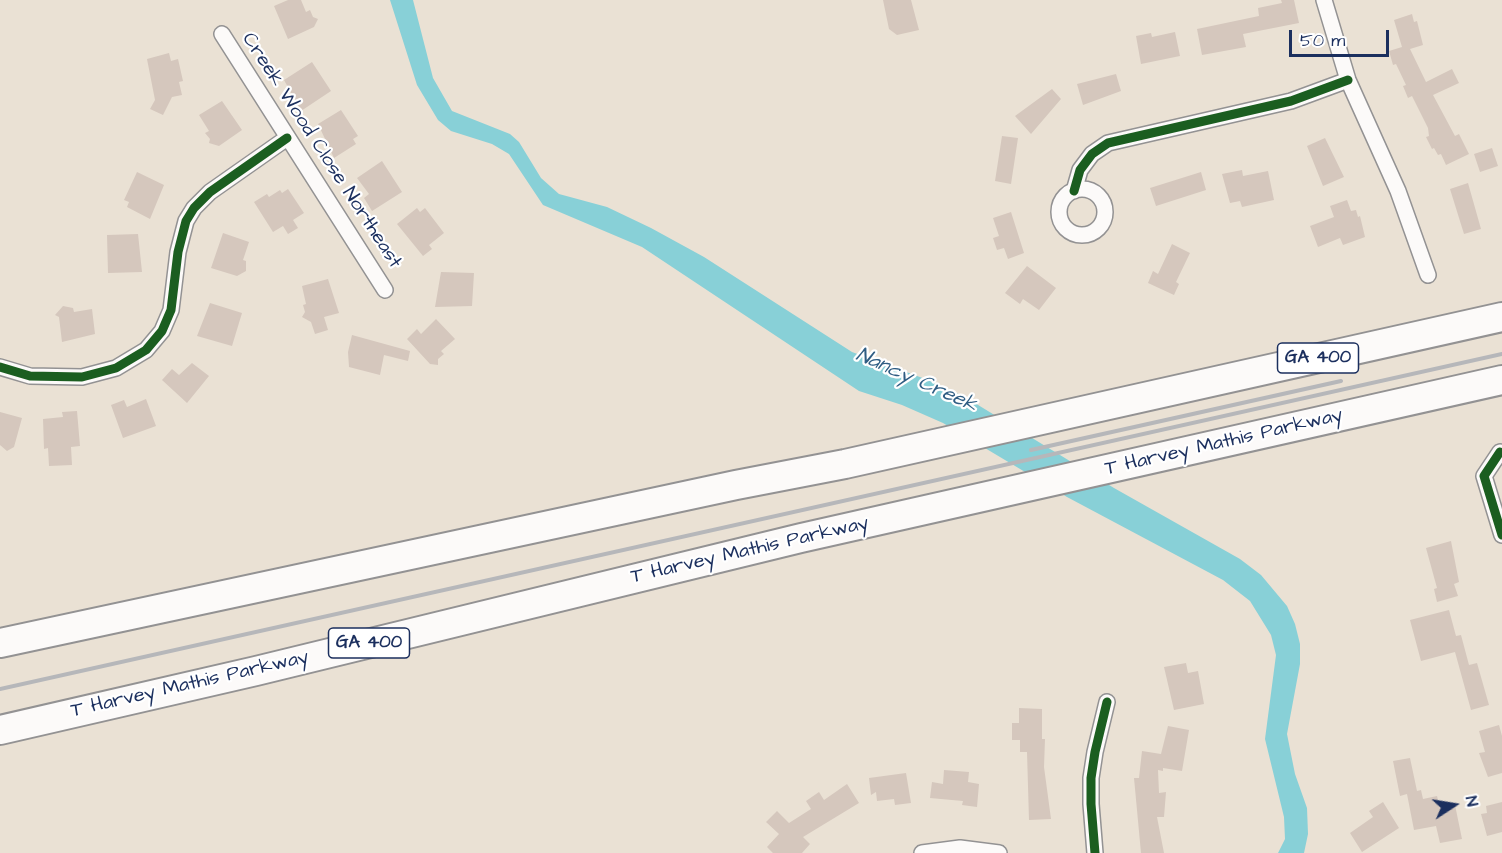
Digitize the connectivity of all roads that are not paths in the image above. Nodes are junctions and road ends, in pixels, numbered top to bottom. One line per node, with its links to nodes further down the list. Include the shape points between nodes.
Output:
1 (1324, 0): 3 (street)
2 (222, 34): 4 (street, Creek Wood Close Northeast)
3 (1348, 80): 5 (street, via 1291,101 1108,143 1092,154 1080,170); 6 (street, via 1398,191)
4 (287, 138): 7 (street, Creek Wood Close Northeast); 9 (street, via 210,192 186,221 171,310 162,331 146,350 116,368 82,376 30,376)
5 (1074, 191)
6 (1428, 275)
7 (385, 290)
8 (1502, 317): 13 (highway, GA 400, via 845,464)
9 (0, 367)
10 (1502, 380): 15 (highway, T Harvey Mathis Parkway / GA 400, via 919,511)
11 (1500, 452): 12 (street, via 1484,476)
12 (1502, 535)
13 (0, 643)
14 (1107, 702): 18 (street, via 1091,778)
15 (0, 730)
16 (922, 853): 17 (street, via 960,848)
17 (999, 853)
18 (1095, 853)

